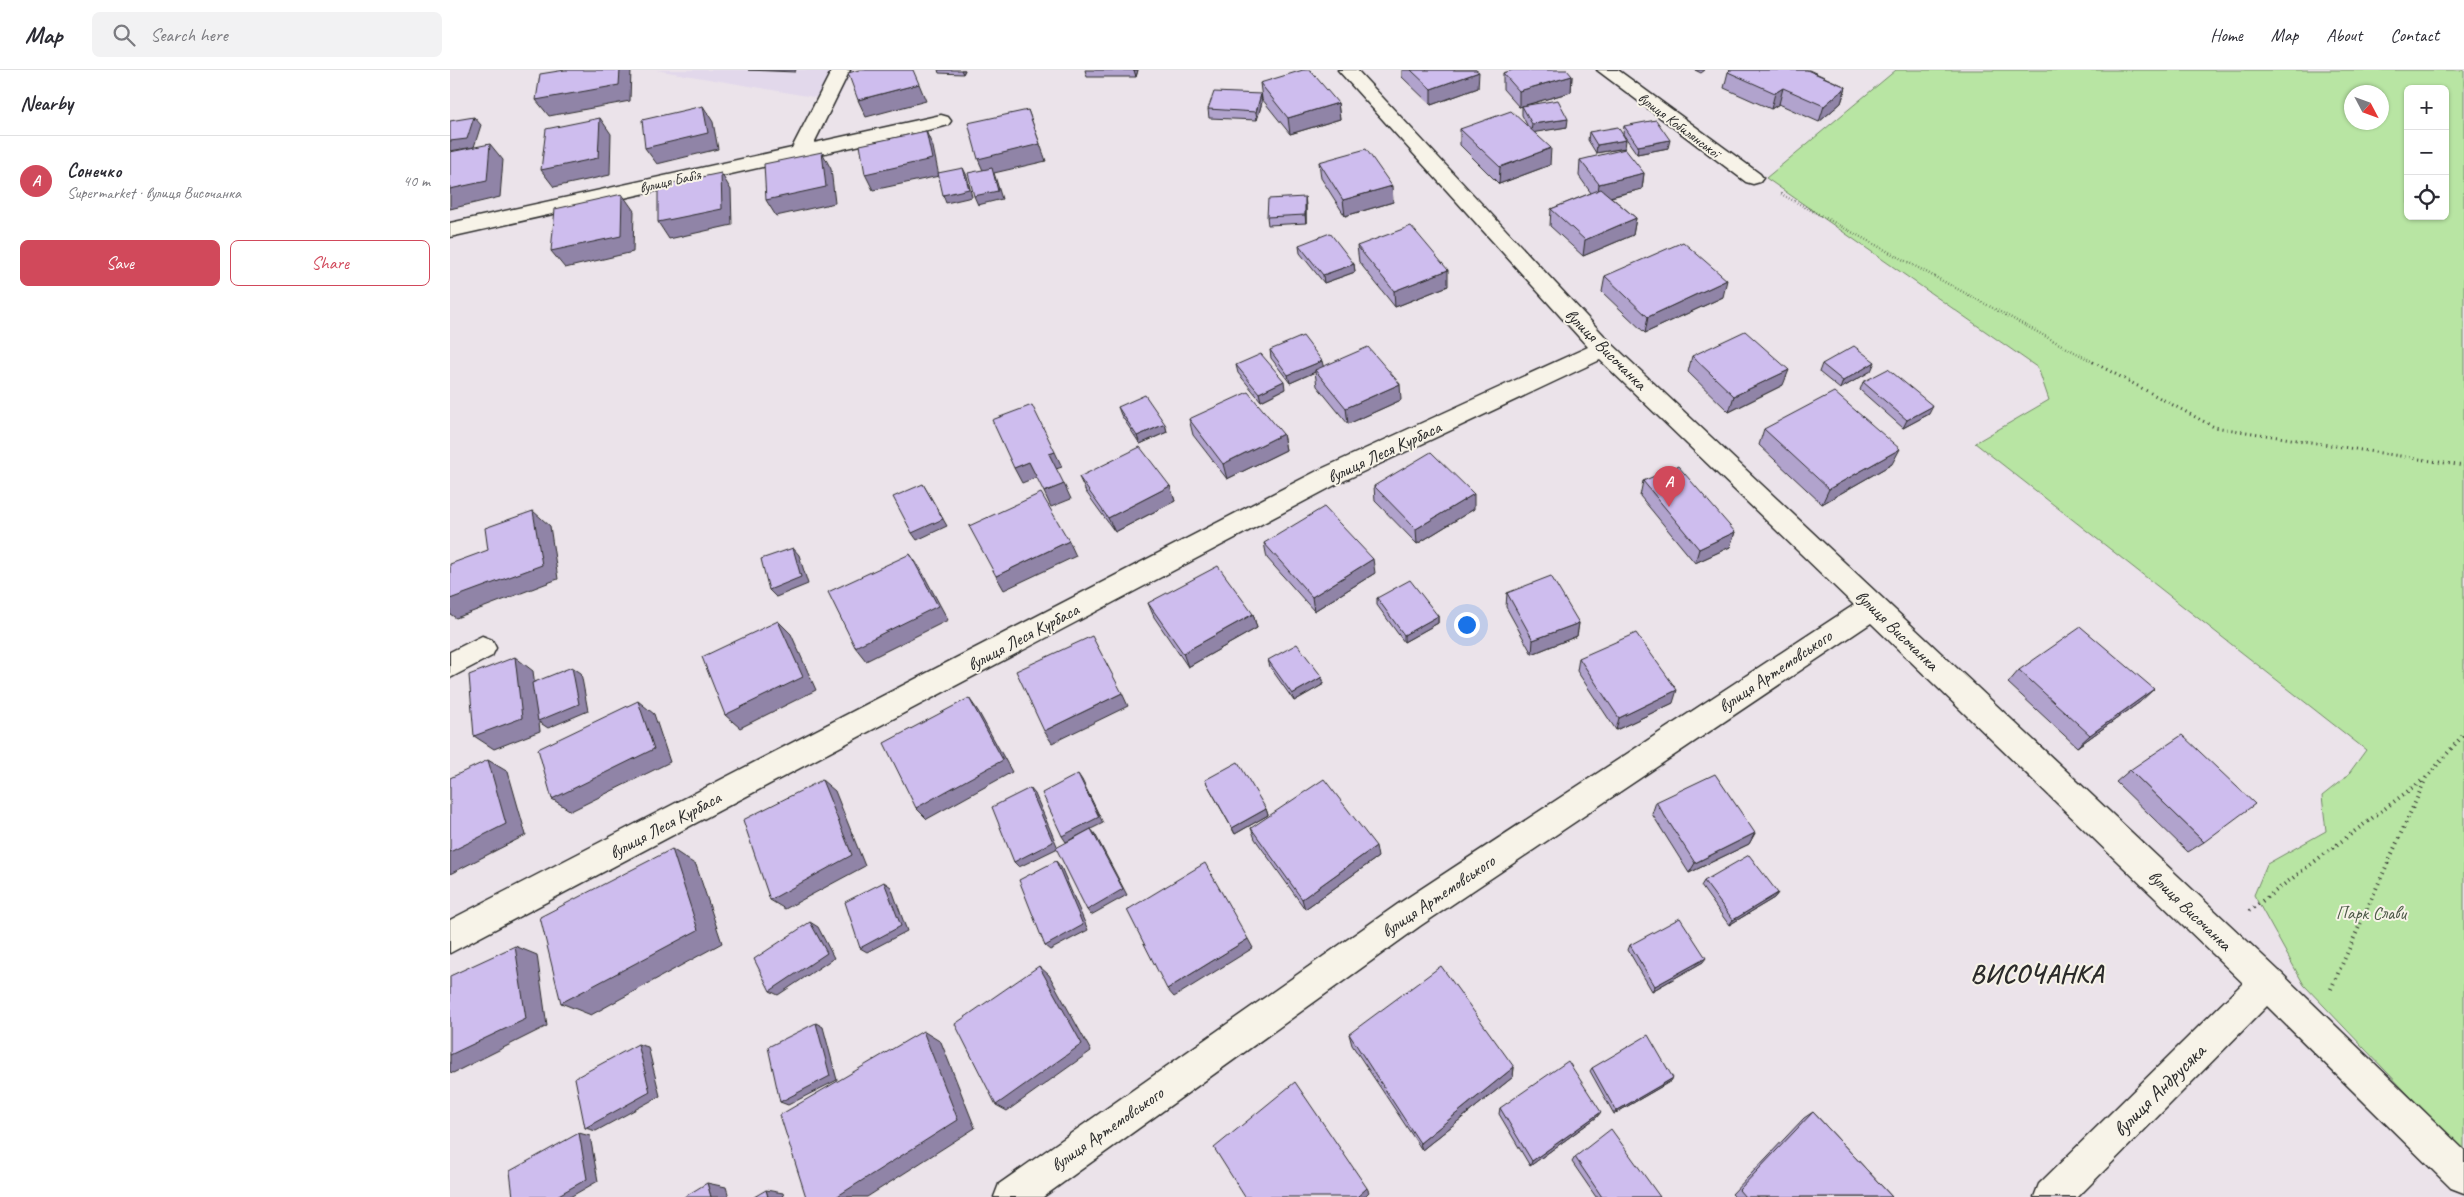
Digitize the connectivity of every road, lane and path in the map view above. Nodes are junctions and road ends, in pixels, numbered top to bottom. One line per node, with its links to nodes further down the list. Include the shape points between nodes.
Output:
1 (842, 70): 5 (street)
2 (1347, 70): 8 (street, вулиця Височанка)
3 (1606, 70): 6 (street, вулиця Кобилянської)
4 (941, 121): 5 (street, вулиця Бабія)
5 (799, 153): 7 (street, вулиця Бабія)
6 (1753, 178): 9 (path, via 2214,427)
7 (450, 230)
8 (1603, 349): 10 (street, вулиця Височанка); 16 (street, вулиця Леся Курбаса, via 1328,478)
9 (2464, 466)
10 (1872, 606): 15 (street, вулиця Височанка); 20 (street, вулиця Артемовського, via 1409,915)
11 (482, 648): 12 (street)
12 (450, 666)
13 (2464, 734): 14 (path)
14 (2426, 778): 15 (path); 18 (path)
15 (2217, 935): 17 (street, вулиця Височанка)
16 (450, 937)
17 (2267, 983): 18 (street, вулиця Височанка); 21 (street, вулиця Андрусяка)
18 (2314, 1029): 19 (street, вулиця Височанка)
19 (2464, 1175)
20 (1012, 1197)
21 (2052, 1197)

